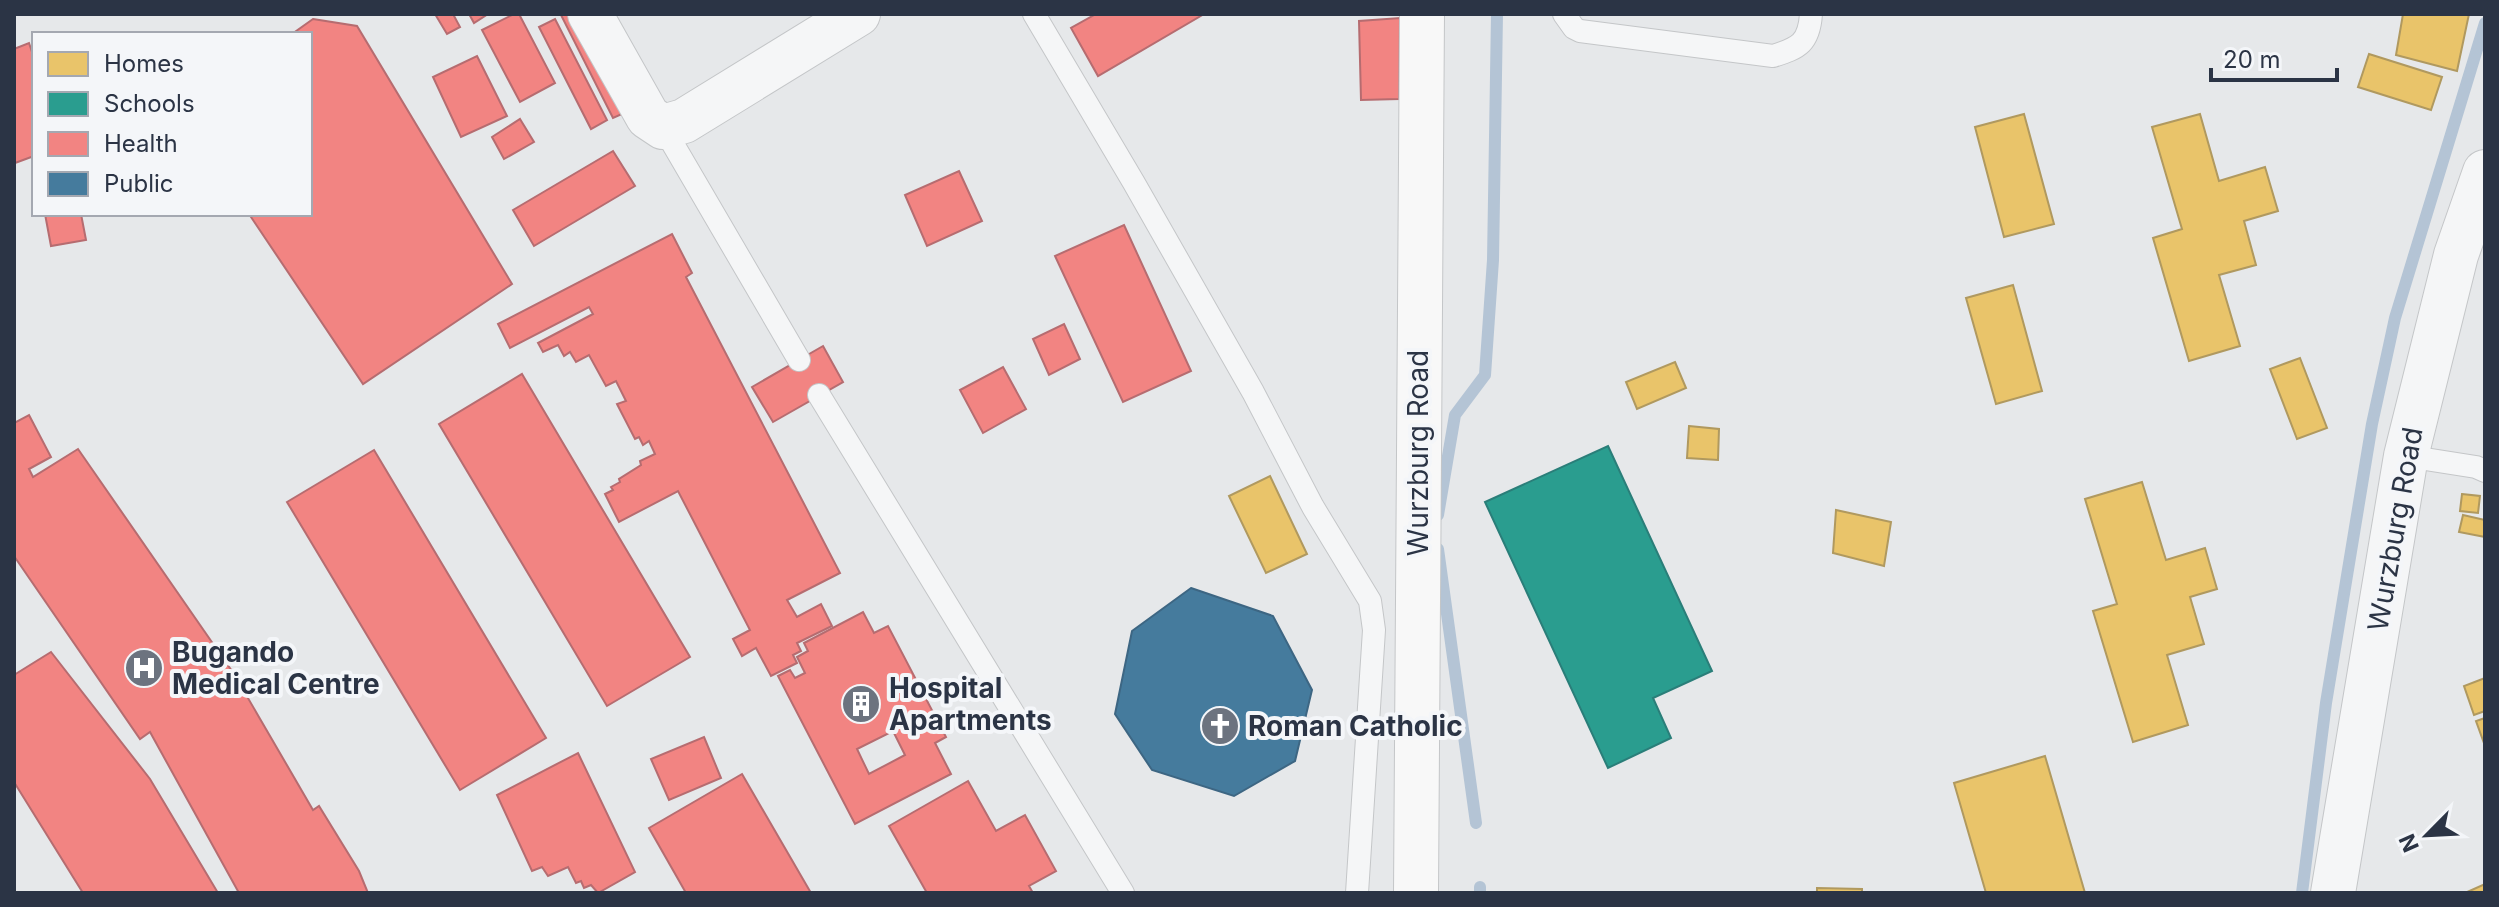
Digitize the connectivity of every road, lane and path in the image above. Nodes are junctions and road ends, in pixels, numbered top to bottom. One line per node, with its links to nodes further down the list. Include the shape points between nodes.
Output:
1 (590, 14): 7 (street, via 648,117)
2 (858, 14): 7 (street, via 684,121)
3 (1034, 14): 14 (lane, via 1370,601 1374,630)
4 (1422, 14): 15 (main road, Wurzburg Road)
5 (1564, 14): 6 (lane, via 1580,31 1773,56 1805,41)
6 (1811, 14)
7 (663, 127): 9 (lane)
8 (2485, 172): 11 (street, Wurzburg Road, via 2456,255)
9 (799, 360)
10 (819, 395): 13 (lane)
11 (2406, 456): 12 (lane); 16 (street, Wurzburg Road)
12 (2485, 471)
13 (1123, 893)
14 (1357, 893)
15 (1416, 893)
16 (2333, 893)

